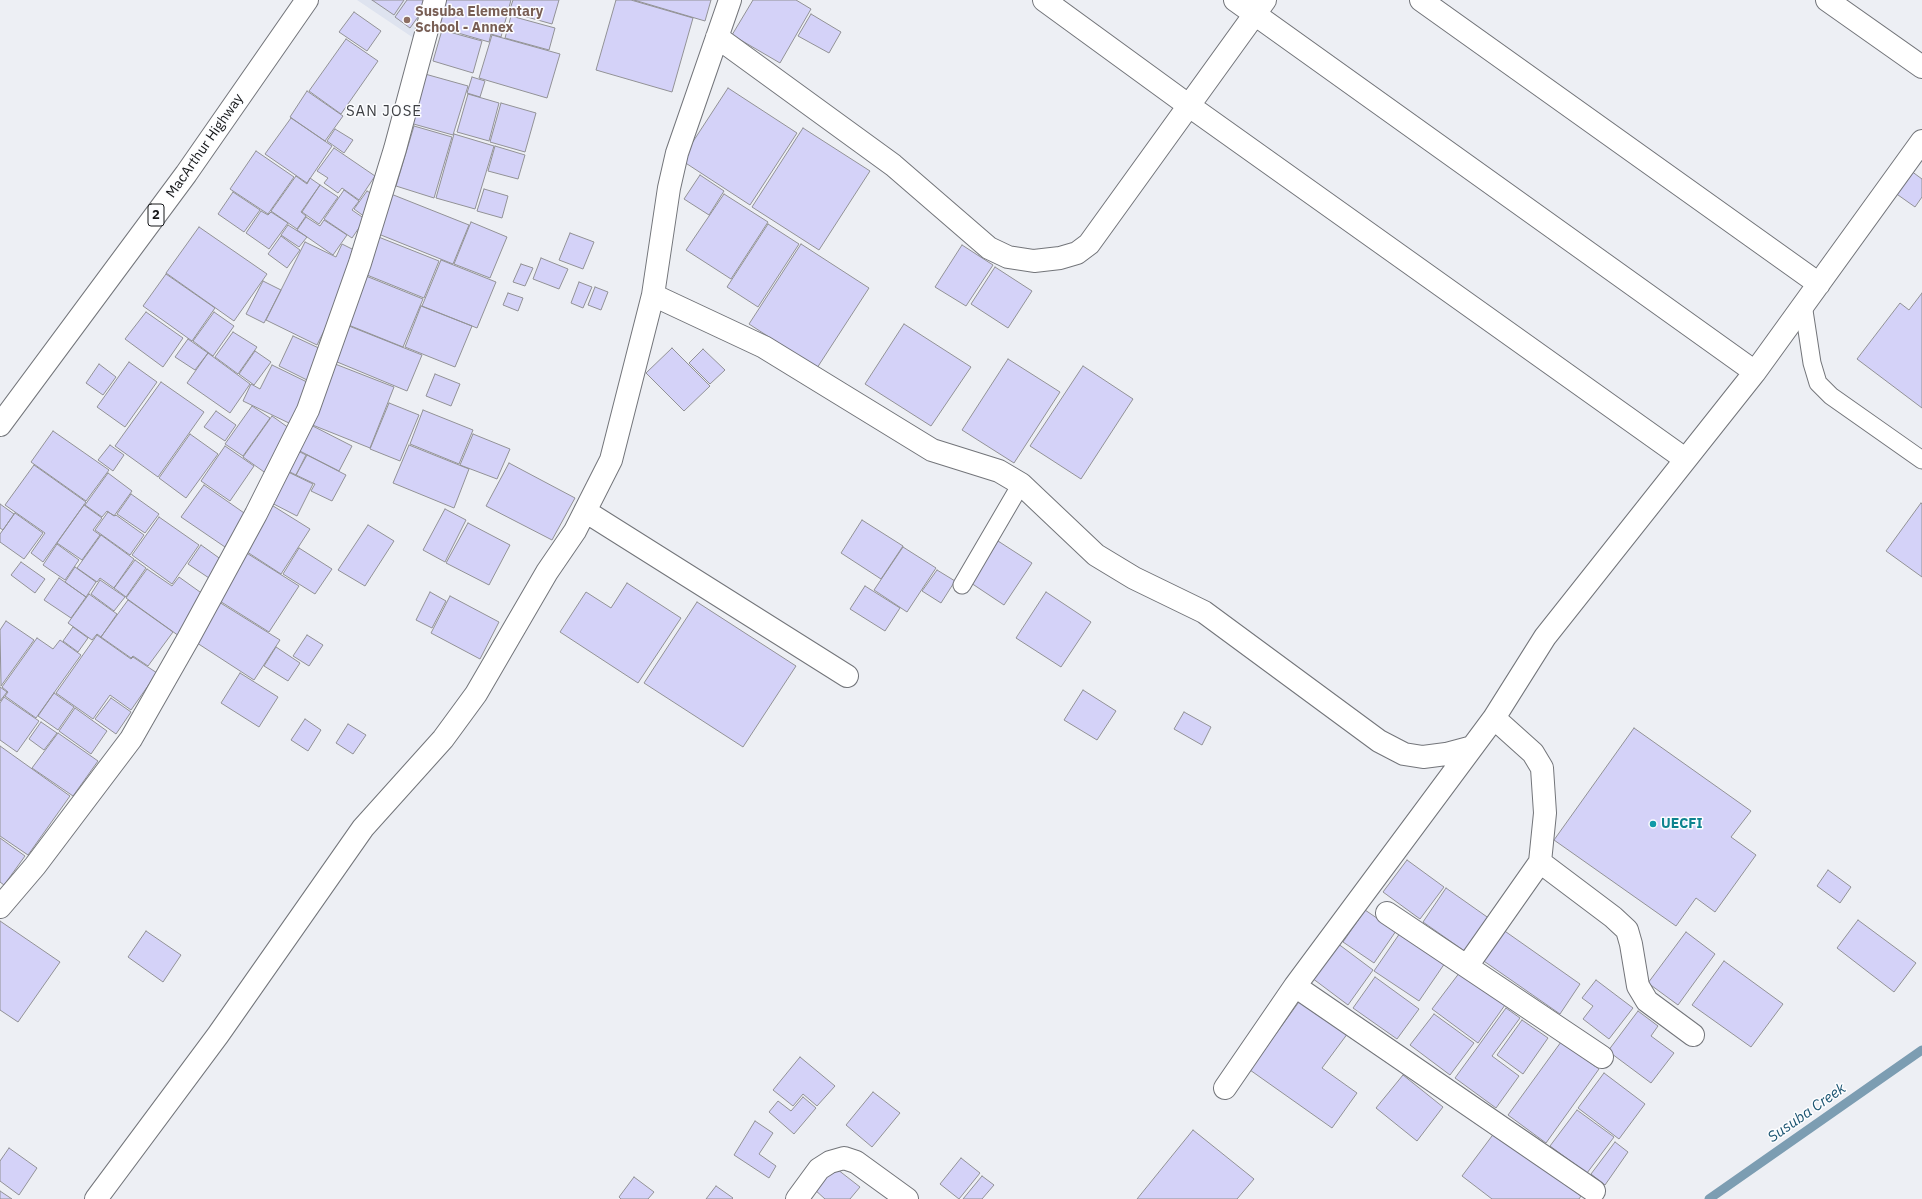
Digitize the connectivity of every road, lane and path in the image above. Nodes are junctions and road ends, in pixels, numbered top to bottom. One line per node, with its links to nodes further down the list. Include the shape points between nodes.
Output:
1 (307, 0): 17 (main road, MacArthur Highway / 2, via 186,174)
2 (435, 0): 27 (main road, via 395,149 360,263 308,410 253,521 131,739)
3 (730, 0): 9 (main road)
4 (1044, 0): 11 (main road)
5 (1235, 0): 8 (main road)
6 (1421, 0): 13 (main road)
7 (1827, 0): 10 (main road)
8 (1260, 7): 11 (main road); 16 (main road)
9 (717, 37): 11 (main road, via 893,165 989,248 1008,258 1034,261 1060,258 1077,254 1089,244); 14 (main road, via 676,153)
10 (1922, 67)
11 (1188, 105): 18 (main road)
12 (1922, 142): 13 (main road)
13 (1820, 284): 15 (main road)
14 (653, 295): 20 (main road, via 764,347 932,450 999,471); 21 (main road, via 611,460)
15 (1803, 304): 16 (main road); 19 (lane, via 1818,383 1831,396)
16 (1755, 372): 18 (main road)
17 (0, 425)
18 (1685, 459): 24 (main road, via 1544,636)
19 (1922, 460)
20 (1021, 484): 22 (lane); 25 (main road, via 1096,555 1134,578 1204,612 1380,742 1404,754 1423,757)
21 (585, 511): 23 (main road); 35 (main road, via 476,694 443,739 363,828 218,1035)
22 (962, 585)
23 (847, 676)
24 (1494, 718): 25 (main road); 26 (main road, via 1533,753 1542,768 1545,813)
25 (1472, 747): 30 (main road)
26 (1540, 862): 29 (main road); 31 (main road, via 1613,916 1627,930 1638,986 1647,1002)
27 (0, 908)
28 (1387, 914): 29 (main road)
29 (1467, 966): 32 (main road)
30 (1295, 986): 33 (main road); 34 (main road)
31 (1693, 1035)
32 (1602, 1057)
33 (1225, 1088)
34 (1594, 1191)
35 (96, 1199)
36 (797, 1199): 37 (main road, via 819,1169 844,1158 856,1162)
37 (907, 1199)

